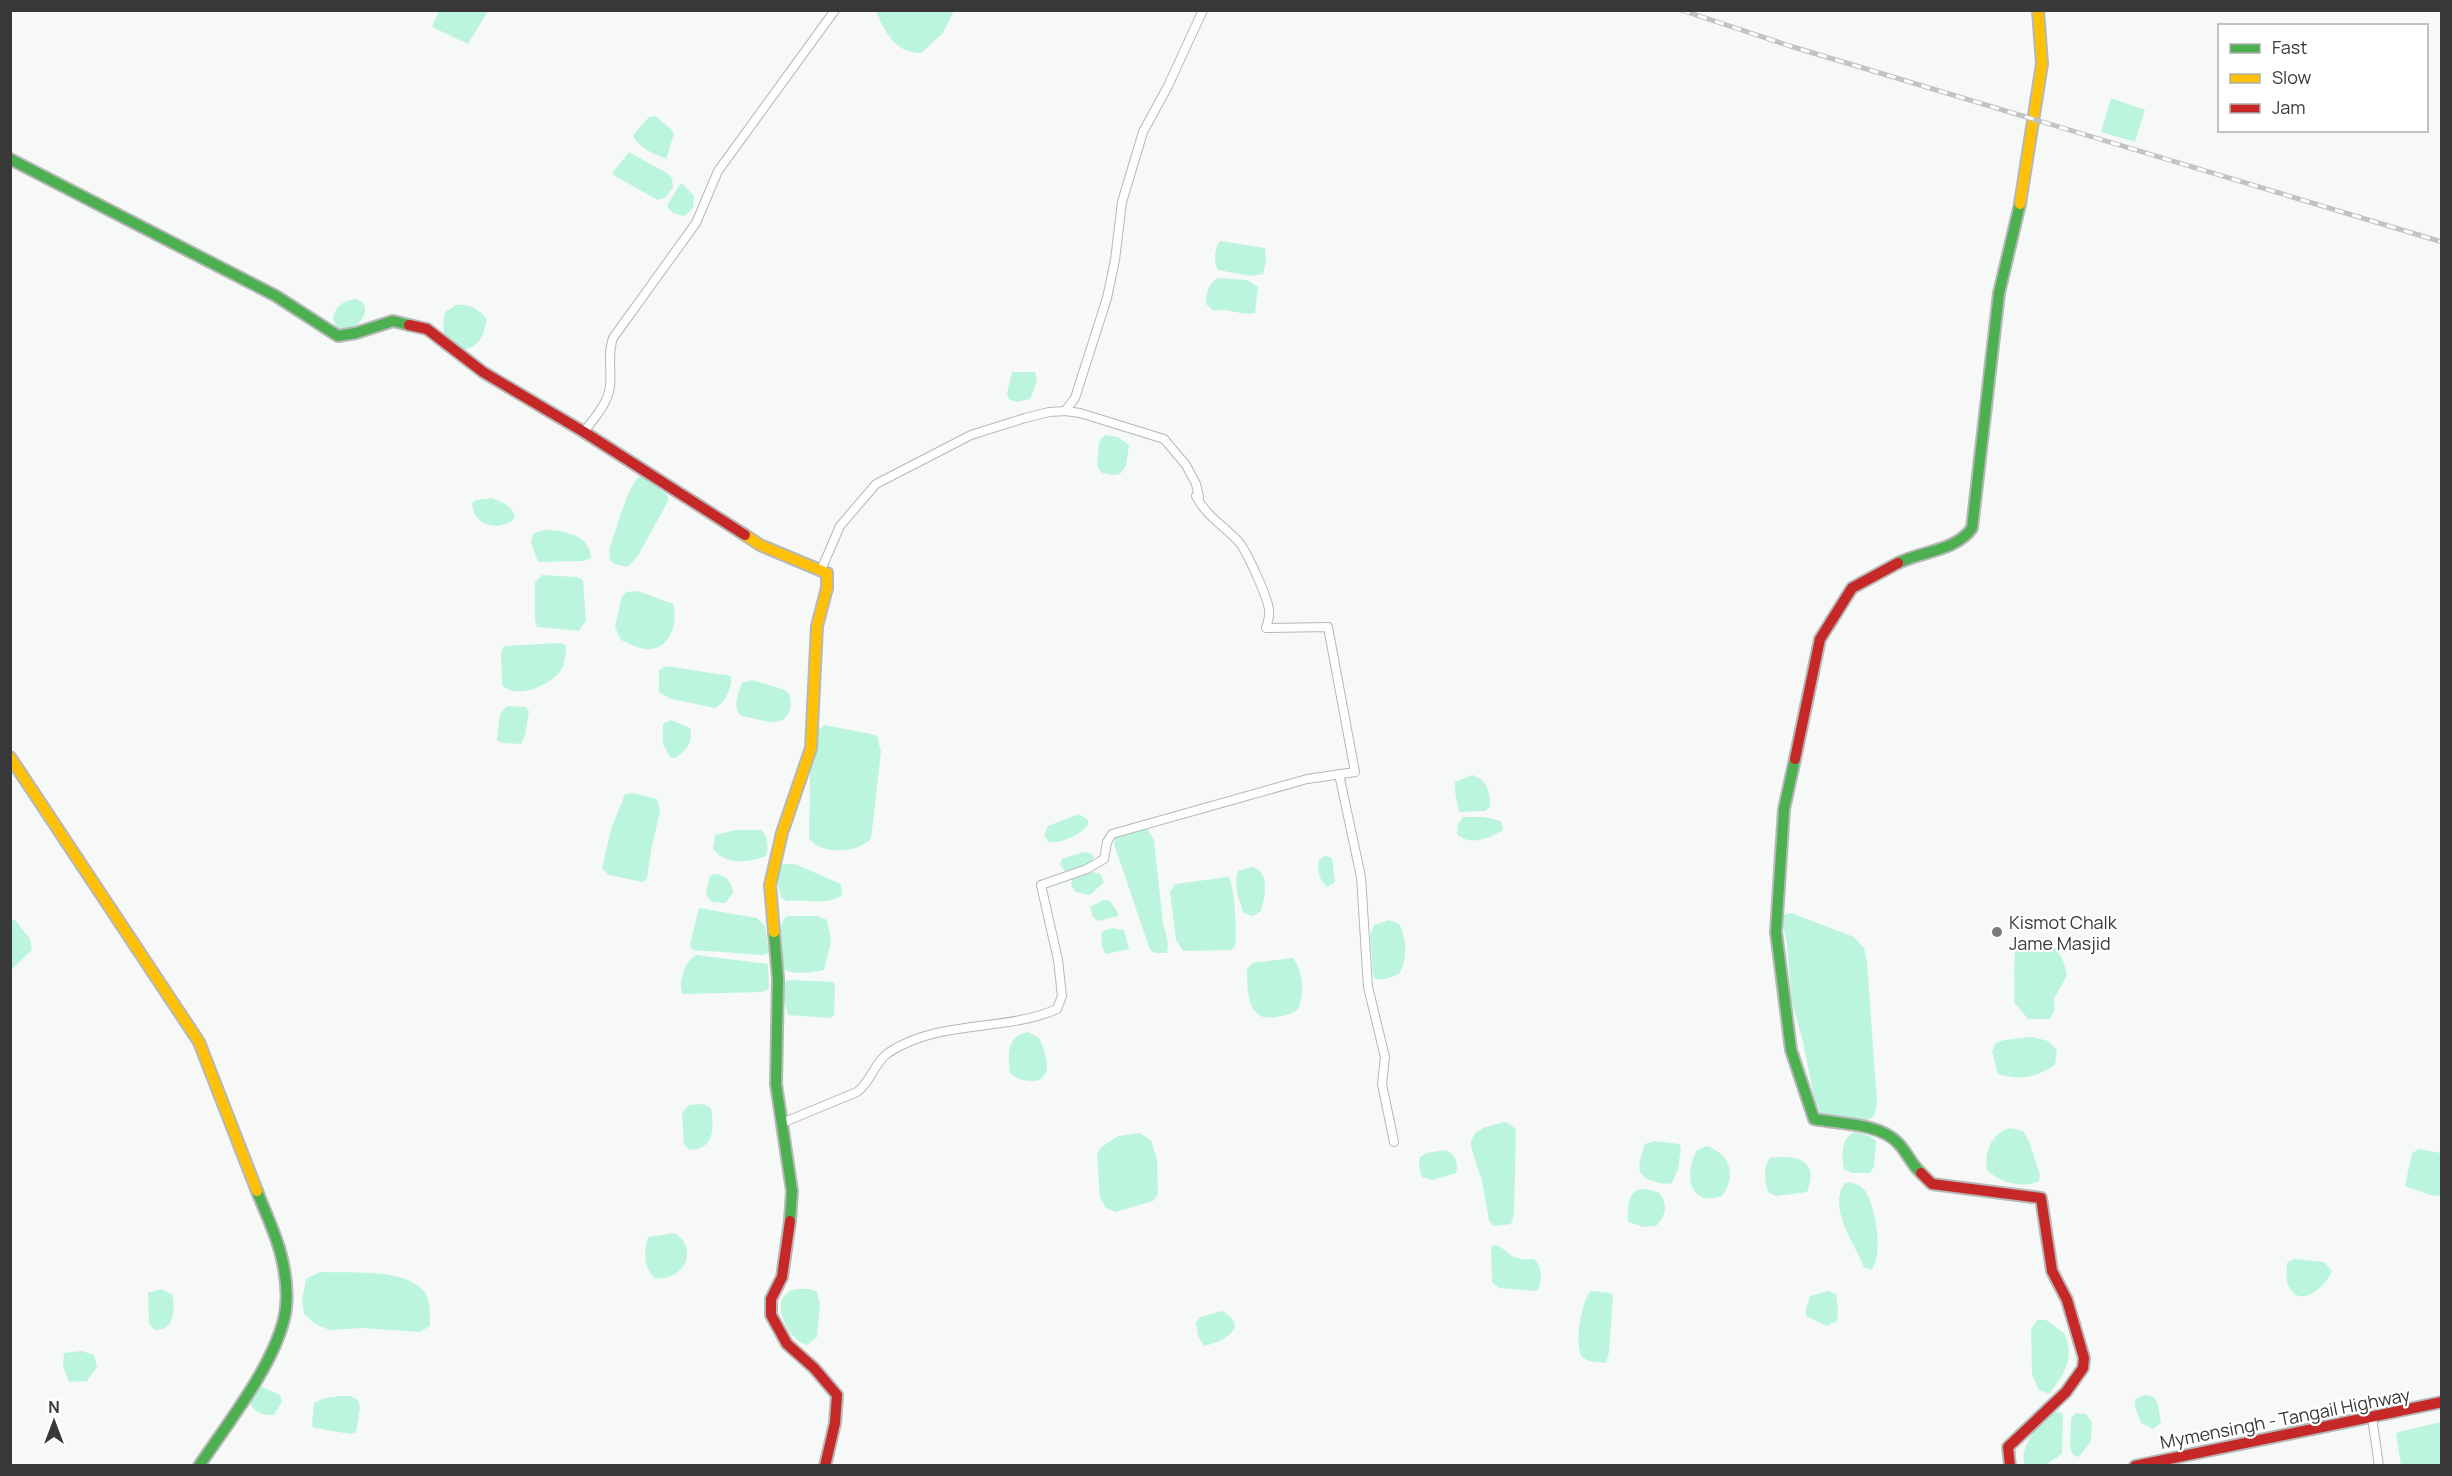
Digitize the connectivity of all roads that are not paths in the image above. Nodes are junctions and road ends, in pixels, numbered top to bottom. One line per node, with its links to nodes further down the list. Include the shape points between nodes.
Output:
1 (835, 10): 6 (street, via 718,171 696,223 613,338 606,402)
2 (1203, 10): 5 (street, via 1143,132 1122,202 1107,298 1075,398)
3 (2038, 10): 16 (main road, via 2042,64 2017,221 1999,293 1972,528 1955,543 1901,561 1852,588 1820,639 1784,809 1776,932 1791,1050 1814,1119 1886,1132 1932,1184 2042,1198 2052,1273 2067,1297 2085,1359 2073,1385 2008,1447)
4 (10, 159): 6 (main road, via 276,296 338,336 393,321 427,329 483,372)
5 (1065, 411): 7 (street, via 1025,418 971,435 876,484 840,526); 9 (street, via 1164,439 1186,465 1203,509 1245,552 1269,607 1266,628 1328,627 1355,772)
6 (584, 432): 7 (main road, via 760,545)
7 (821, 570): 10 (main road, via 827,573 827,588 817,626 811,748 782,833 770,885 778,979 776,1084)
8 (10, 758): 14 (main road, via 199,1042 281,1253 286,1278 283,1324 256,1377)
9 (1339, 774): 10 (street, via 1308,778 1112,834 1104,860 1041,885 1058,960 1062,996 1057,1009 914,1041 888,1053 871,1073 867,1085 857,1092); 11 (street, via 1361,877 1368,987 1385,1057 1382,1084)
10 (782, 1123): 15 (main road, via 792,1191 787,1250 782,1276 771,1299 771,1315 787,1344 837,1395)
11 (1394, 1142)
12 (2442, 1402): 13 (main road, Mymensingh - Tangail Highway)
13 (2372, 1417): 17 (main road, Mymensingh - Tangail Highway); 18 (street)
14 (199, 1466)
15 (825, 1466)
16 (2010, 1466)
17 (2134, 1466)
18 (2379, 1466)

